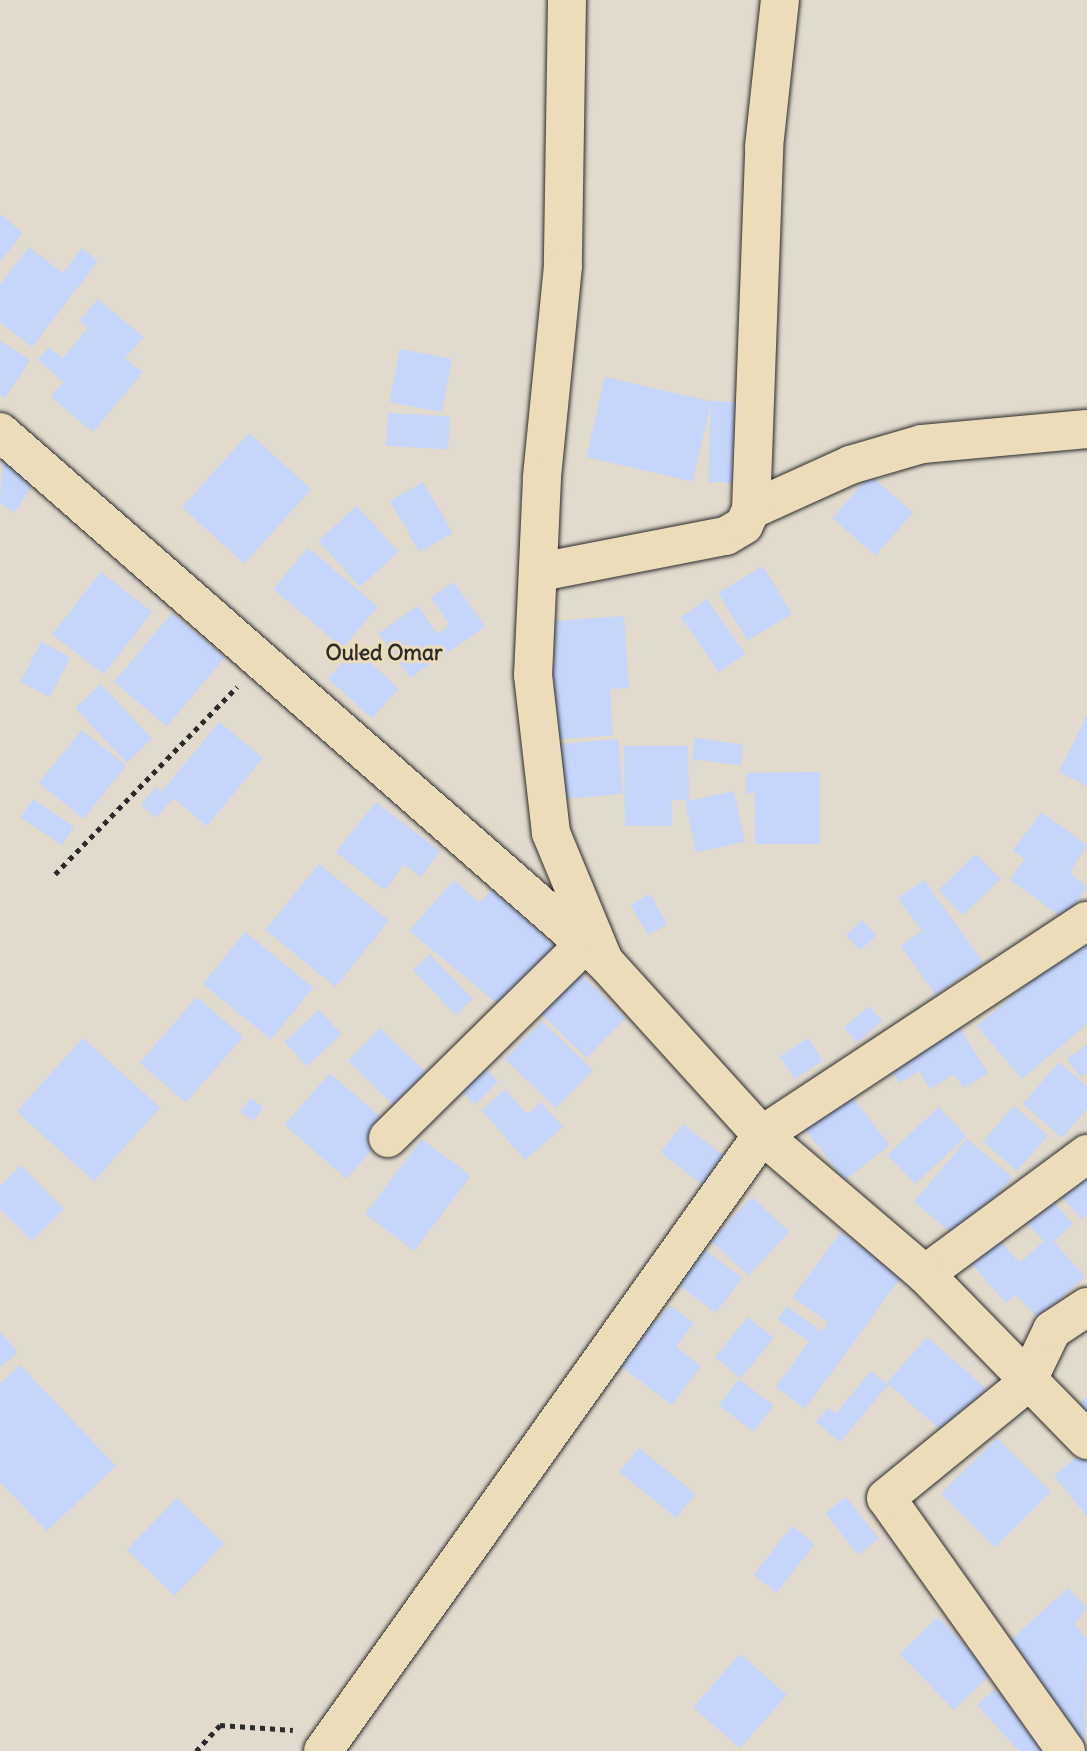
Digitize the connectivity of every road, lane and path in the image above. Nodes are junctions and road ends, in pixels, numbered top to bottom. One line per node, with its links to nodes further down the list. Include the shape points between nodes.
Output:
1 (567, 0): 6 (street, via 563,265)
2 (780, 0): 5 (street, via 764,148)
3 (1087, 429): 5 (street, via 922,444 850,465)
4 (0, 432): 7 (street)
5 (751, 510): 6 (street, via 744,525 726,536)
6 (540, 572): 10 (street, via 533,675 551,833)
7 (262, 661): 8 (path); 10 (street)
8 (55, 874)
9 (1087, 921): 11 (street)
10 (593, 954): 11 (street); 12 (street)
11 (762, 1135): 14 (street); 18 (street)
12 (388, 1138)
13 (1087, 1154): 14 (street)
14 (925, 1274): 16 (street)
15 (1087, 1307): 16 (street, via 1052,1330)
16 (1026, 1384): 17 (street); 20 (street, via 886,1498)
17 (1087, 1440)
18 (312, 1741): 19 (path, via 220,1725)
19 (196, 1751)
20 (1066, 1751)

